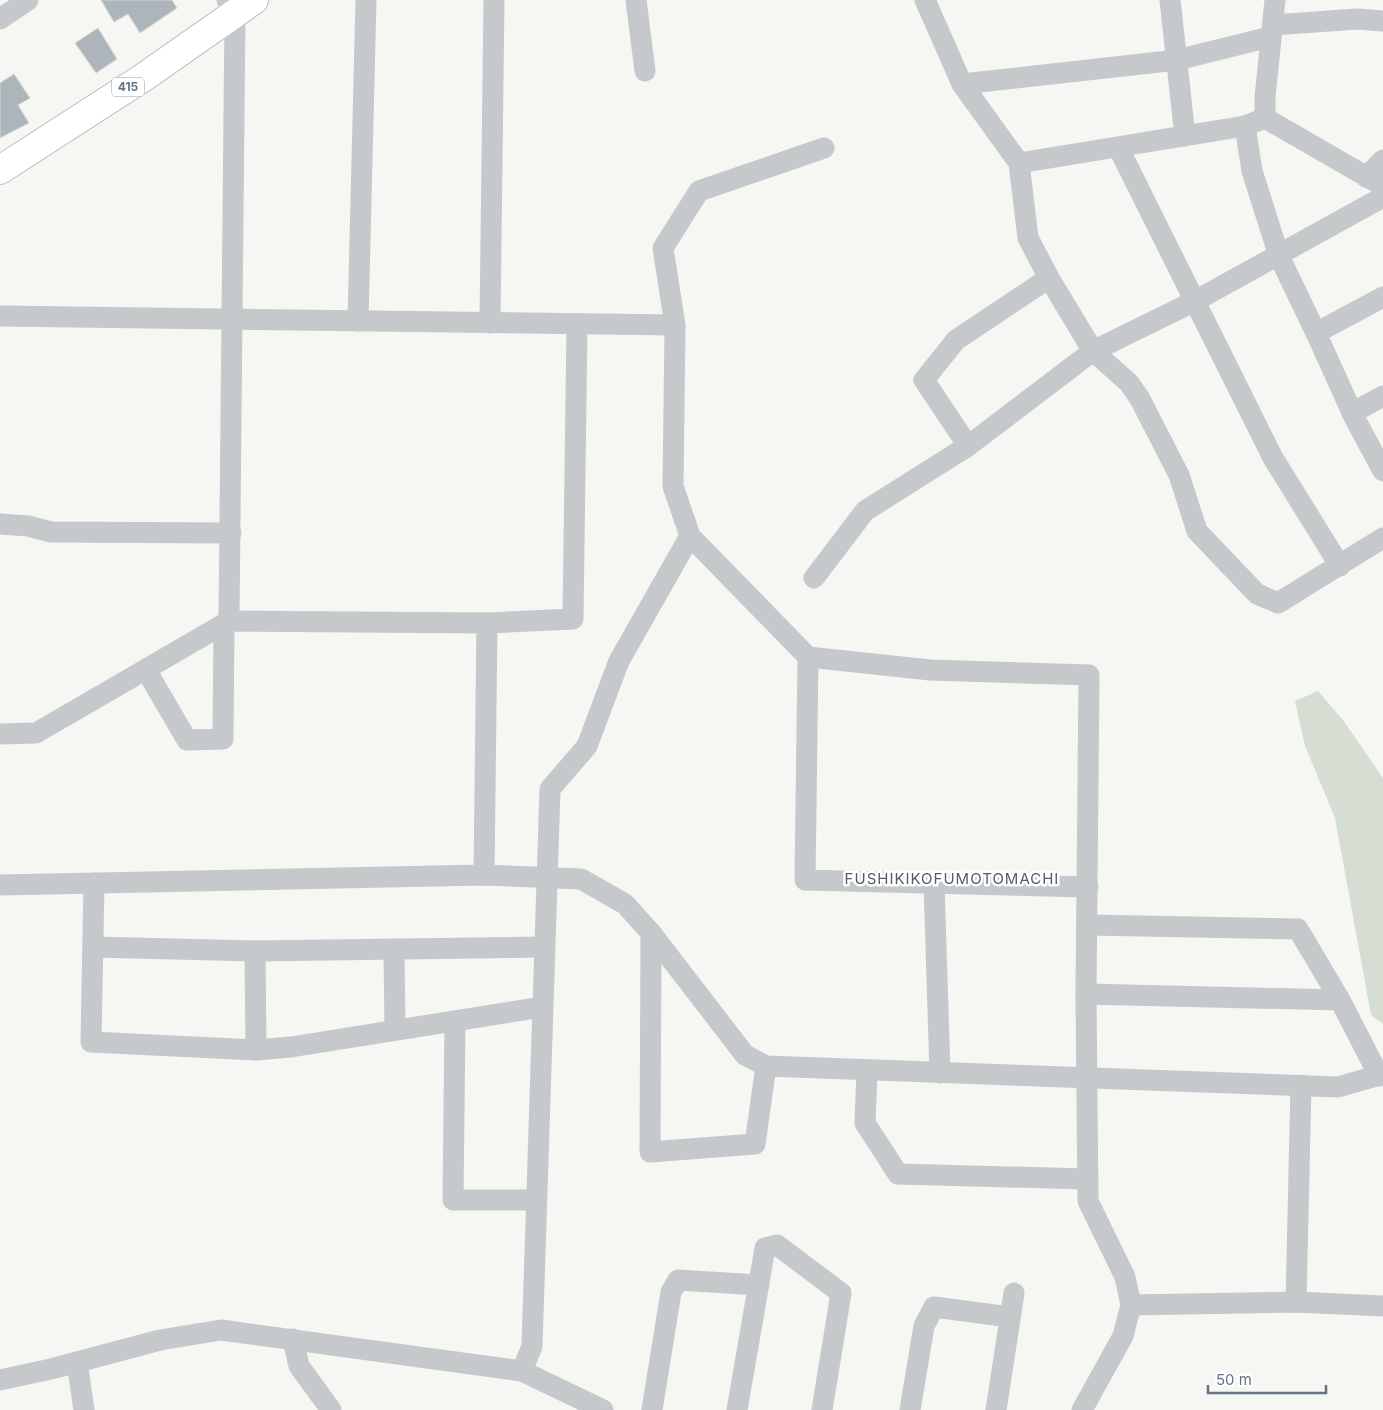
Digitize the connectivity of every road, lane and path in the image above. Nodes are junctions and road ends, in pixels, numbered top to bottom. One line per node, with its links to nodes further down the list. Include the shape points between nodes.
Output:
1 (28, 0): 9 (street)
2 (366, 0): 31 (street)
3 (494, 0): 32 (street)
4 (636, 0): 13 (street)
5 (925, 0): 14 (street)
6 (1170, 0): 12 (street)
7 (1274, 0): 11 (street)
8 (239, 4): 22 (highway, 415, via 144,77); 30 (street)
9 (0, 19)
10 (1383, 21): 11 (street, via 1357,19)
11 (1271, 31): 12 (street); 15 (street)
12 (1177, 60): 14 (street); 17 (street)
13 (645, 71)
14 (962, 84): 21 (street)
15 (1265, 118): 16 (street); 23 (street)
16 (1245, 126): 17 (street); 25 (street, via 1252,171)
17 (1185, 136): 19 (street)
18 (824, 148): 34 (street, via 699,191 663,248)
19 (1119, 148): 21 (street); 28 (street)
20 (1383, 160): 23 (street)
21 (1019, 163): 26 (street, via 1028,238)
22 (0, 170)
23 (1374, 182)
24 (1383, 198): 25 (street)
25 (1279, 256): 28 (street); 35 (street)
26 (1049, 278): 36 (street); 39 (street, via 956,340 924,380)
27 (1383, 297): 35 (street)
28 (1194, 301): 36 (street); 45 (street, via 1273,458)
29 (0, 316): 30 (street)
30 (232, 319): 31 (street); 42 (street)
31 (358, 321): 32 (street)
32 (490, 323): 33 (street)
33 (577, 324): 34 (street); 48 (street, via 573,619)
34 (675, 325): 43 (street, via 673,486)
35 (1316, 333): 38 (street)
36 (1093, 351): 39 (street); 45 (street, via 1130,383 1140,399 1179,475 1198,531 1257,594 1278,604)
37 (1383, 396): 38 (street)
38 (1352, 413): 40 (street)
39 (968, 446): 46 (street, via 865,511)
40 (1383, 471)
41 (0, 524): 42 (street, via 51,532)
42 (231, 533): 47 (street)
43 (690, 536): 49 (street); 53 (street, via 619,661 587,746 550,789)
44 (1383, 538): 45 (street)
45 (1340, 566)
46 (814, 578)
47 (227, 623): 48 (street); 50 (street); 50 (street, via 223,738 187,740)
48 (488, 623): 52 (street)
49 (808, 657): 55 (street, via 805,880); 57 (street, via 930,670 1089,675)
50 (146, 670): 51 (street, via 36,733)
51 (0, 734)
52 (484, 875): 53 (street); 54 (street)
53 (546, 876): 59 (street, via 581,878 625,904); 61 (street)
54 (94, 883): 56 (street); 60 (street)
55 (934, 884): 57 (street); 72 (street)
56 (0, 885)
57 (1088, 887): 58 (street)
58 (1088, 925): 64 (street); 65 (street, via 1298,928)
59 (651, 933): 70 (street, via 745,1054); 70 (street, via 650,1152 755,1144)
60 (93, 947): 63 (street); 69 (street, via 91,1042)
61 (544, 947): 62 (street); 66 (street)
62 (394, 949): 63 (street); 68 (street)
63 (255, 951): 69 (street)
64 (1086, 994): 65 (street); 74 (street)
65 (1340, 1000): 73 (street)
66 (542, 1007): 67 (street); 77 (street)
67 (454, 1021): 68 (street); 77 (street, via 453,1200)
68 (395, 1030): 69 (street)
69 (256, 1050)
70 (766, 1066): 71 (street)
71 (867, 1071): 72 (street); 76 (street, via 866,1123 898,1174)
72 (940, 1073): 74 (street)
73 (1381, 1075): 75 (street, via 1338,1087)
74 (1087, 1076): 75 (street); 76 (street)
75 (1301, 1085): 80 (street)
76 (1088, 1179): 81 (street, via 1088,1201 1125,1277)
77 (536, 1200): 86 (street, via 532,1346)
78 (759, 1285): 91 (street, via 678,1280 671,1292); 92 (street); 93 (street, via 765,1248 777,1245 842,1293)
79 (1014, 1293): 83 (street)
80 (1296, 1302): 81 (street); 82 (street)
81 (1131, 1305): 96 (street, via 1123,1336)
82 (1383, 1306)
83 (1010, 1317): 94 (street, via 934,1306 924,1326); 95 (street)
84 (292, 1340): 85 (street, via 221,1330 160,1340); 86 (street); 89 (street, via 299,1366)
85 (77, 1362): 87 (street); 88 (street)
86 (522, 1371): 90 (street)
87 (0, 1380)
88 (84, 1410)
89 (331, 1410)
90 (603, 1410)
91 (652, 1410)
92 (737, 1410)
93 (822, 1410)
94 (910, 1410)
95 (996, 1410)
96 (1082, 1410)

